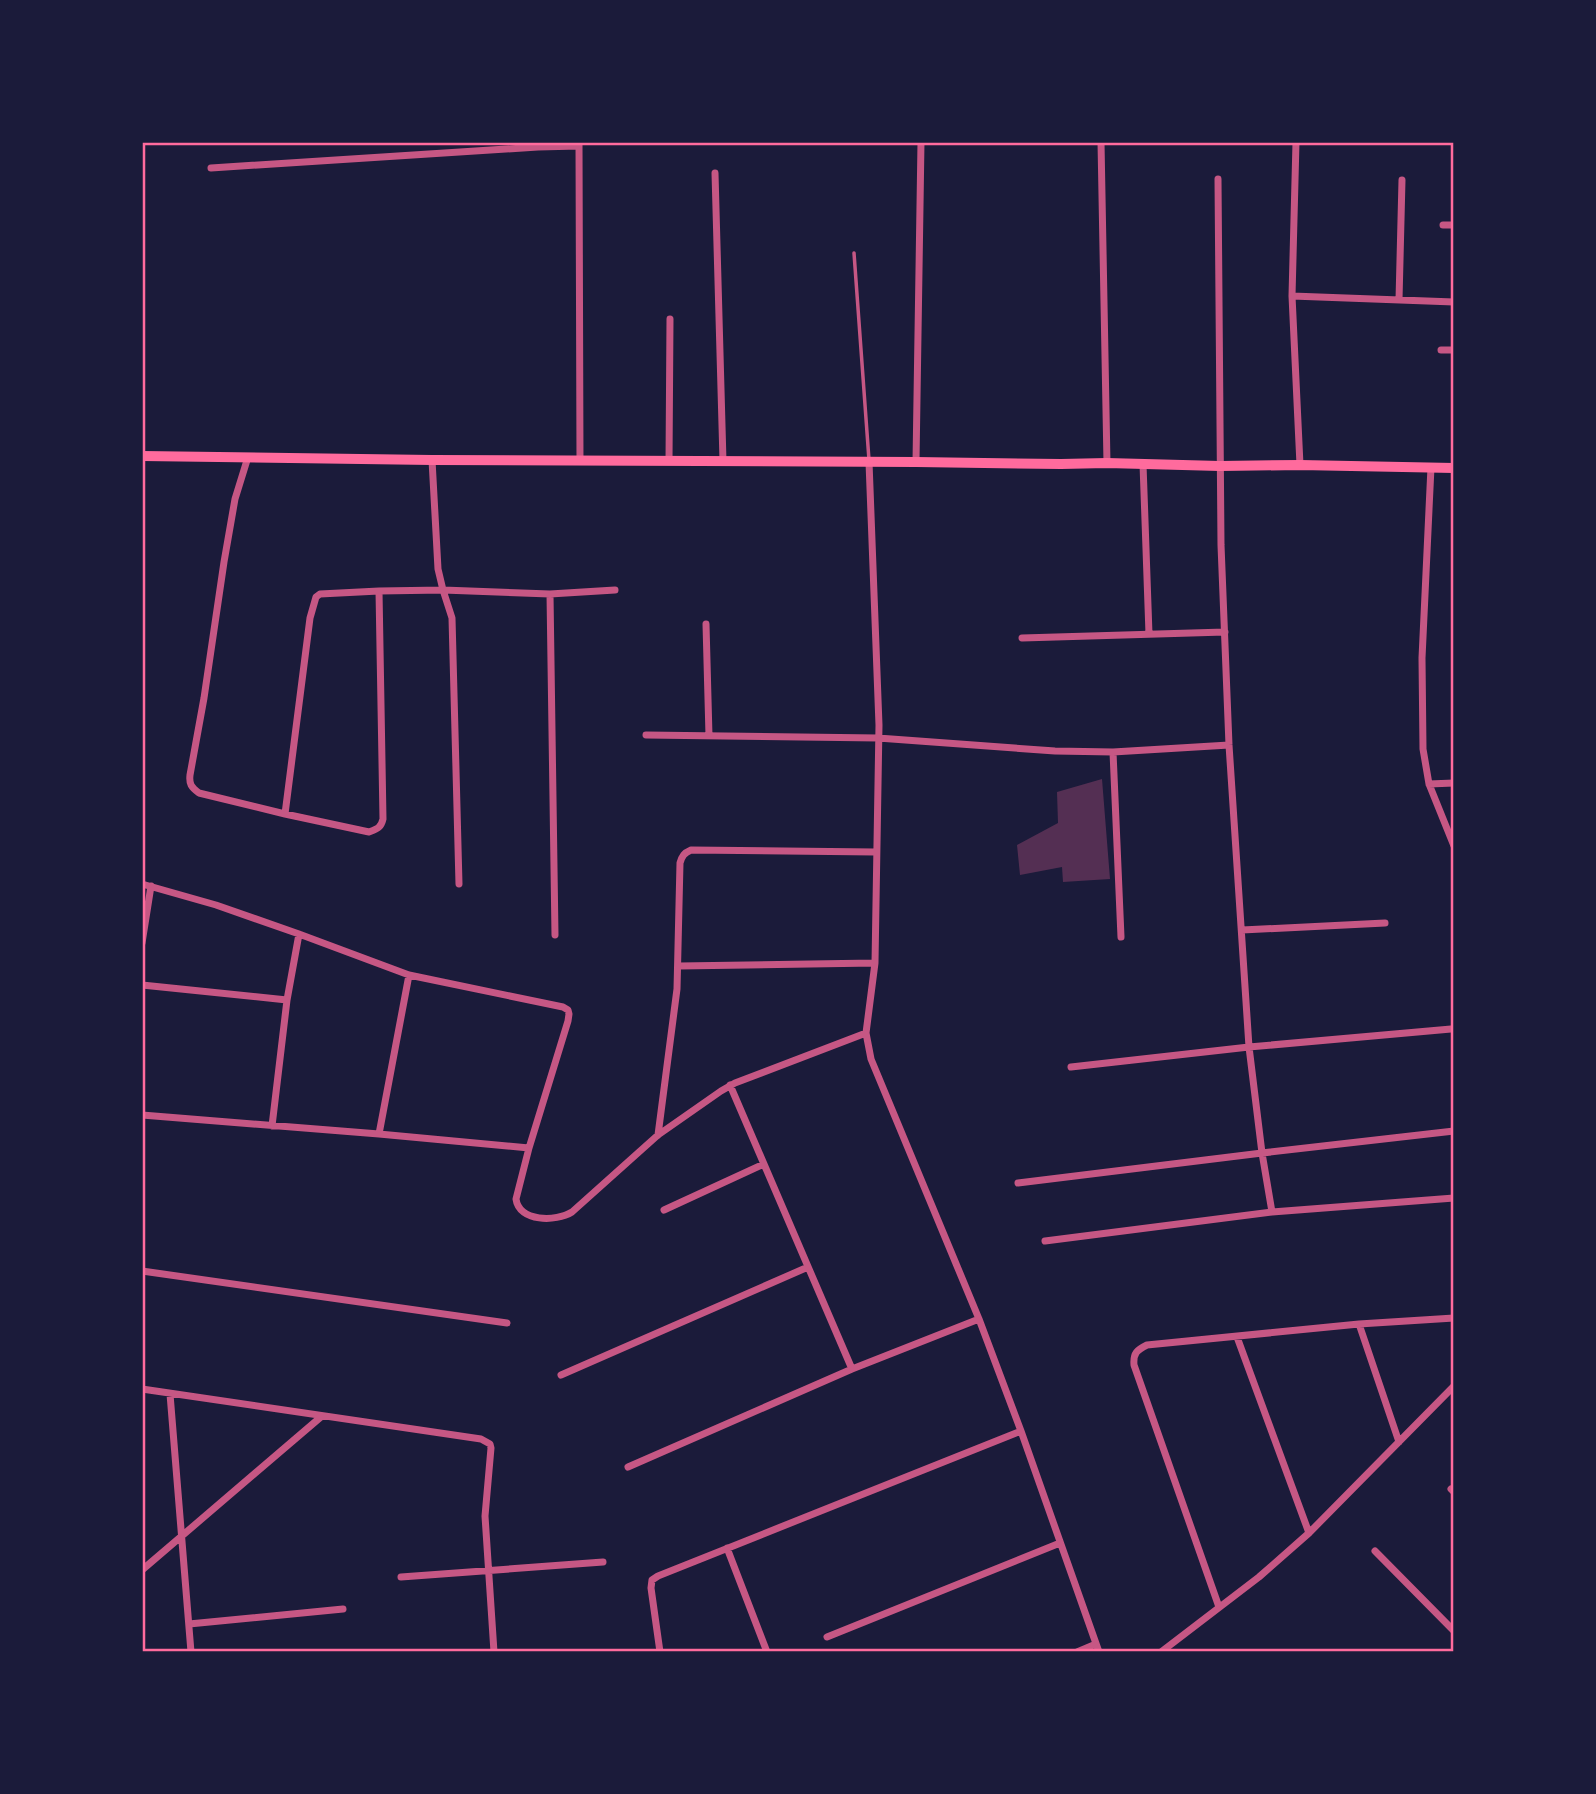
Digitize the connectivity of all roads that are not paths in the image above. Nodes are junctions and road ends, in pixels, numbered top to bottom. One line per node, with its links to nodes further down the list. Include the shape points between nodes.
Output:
1 (921, 142): 25 (street)
2 (1101, 142): 26 (street)
3 (1296, 142): 12 (street)
4 (579, 144): 5 (street); 21 (street)
5 (211, 168)
6 (715, 173): 23 (street)
7 (1218, 179): 29 (street)
8 (1402, 180): 13 (street)
9 (1443, 225): 10 (street)
10 (1454, 225)
11 (854, 253): 24 (lane)
12 (1292, 296): 13 (street); 28 (street)
13 (1399, 300): 14 (street)
14 (1454, 302)
15 (670, 319): 22 (street)
16 (1454, 350): 17 (street)
17 (1441, 351)
18 (142, 456): 19 (main road)
19 (248, 457): 20 (main road); 47 (street, via 230,524 190,781 199,793)
20 (432, 460): 21 (main road); 32 (street)
21 (580, 461): 22 (main road)
22 (668, 461): 23 (main road)
23 (723, 461): 24 (main road)
24 (869, 462): 25 (main road); 42 (street)
25 (916, 462): 26 (main road)
26 (1107, 463): 27 (main road)
27 (1143, 464): 29 (main road); 38 (street)
28 (1300, 465): 29 (main road); 30 (main road)
29 (1220, 466): 37 (street)
30 (1431, 467): 31 (main road); 46 (street, via 1422,658 1423,749)
31 (1454, 468)
32 (443, 590): 34 (street); 35 (street); 51 (street, via 452,618)
33 (615, 590): 35 (street)
34 (379, 591): 47 (street, via 316,597); 47 (street, via 382,825 369,832)
35 (550, 594): 56 (street)
36 (706, 624): 41 (street)
37 (1225, 632): 38 (street); 43 (street)
38 (1149, 634): 39 (street)
39 (1022, 638)
40 (646, 735): 41 (street)
41 (709, 736): 42 (street)
42 (878, 738): 44 (street); 49 (street)
43 (1229, 745): 44 (street); 54 (street)
44 (1113, 752): 57 (street)
45 (1454, 783): 46 (street)
46 (1429, 784): 48 (street)
47 (285, 814)
48 (1454, 846)
49 (875, 852): 59 (street); 60 (street, via 685,852 680,863)
50 (142, 884): 52 (street)
51 (459, 884)
52 (151, 886): 55 (street); 58 (street)
53 (1385, 923): 54 (street)
54 (1242, 930): 66 (street)
55 (299, 934): 61 (street); 63 (street)
56 (555, 935)
57 (1121, 937)
58 (142, 943)
59 (874, 963): 60 (street); 65 (street)
60 (679, 966): 73 (street)
61 (409, 975): 72 (street); 74 (street, via 568,1010)
62 (142, 985): 63 (street)
63 (288, 1000): 70 (street)
64 (1451, 1029): 66 (street)
65 (866, 1033): 68 (street); 85 (street, via 871,1059)
66 (1249, 1047): 67 (street); 75 (street)
67 (1071, 1067)
68 (730, 1086): 73 (street); 76 (street)
69 (142, 1115): 70 (street)
70 (272, 1126): 72 (street)
71 (1454, 1131): 75 (street)
72 (379, 1134): 74 (street)
73 (658, 1135): 74 (street, via 572,1212 556,1219 522,1213 517,1207)
74 (529, 1148)
75 (1262, 1153): 77 (street); 80 (street)
76 (764, 1164): 79 (street); 82 (street)
77 (1018, 1183)
78 (1454, 1198): 80 (street)
79 (664, 1210)
80 (1272, 1212): 81 (street)
81 (1045, 1241)
82 (808, 1267): 89 (street); 90 (street)
83 (142, 1271): 86 (street)
84 (1454, 1318): 87 (street)
85 (979, 1319): 89 (street); 95 (street)
86 (507, 1324)
87 (1359, 1324): 88 (street); 96 (street)
88 (1237, 1337): 98 (street); 107 (street, via 1147,1345 1134,1357)
89 (852, 1369): 97 (street)
90 (561, 1375)
91 (1454, 1386): 96 (street)
92 (142, 1390): 93 (street)
93 (170, 1394): 94 (street); 99 (street)
94 (323, 1416): 99 (street); 105 (street, via 481,1439 489,1444)
95 (1021, 1431): 100 (street); 101 (street)
96 (1399, 1441): 98 (street)
97 (628, 1467)
98 (1309, 1533): 107 (street)
99 (182, 1536): 104 (street); 109 (street)
100 (1060, 1543): 111 (street); 112 (street)
101 (727, 1548): 115 (street, via 652,1580); 116 (street)
102 (1375, 1551): 110 (street)
103 (603, 1562): 105 (street)
104 (142, 1570)
105 (488, 1572): 106 (street); 114 (street)
106 (401, 1577)
107 (1219, 1607): 119 (street)
108 (343, 1609): 109 (street)
109 (189, 1624): 113 (street)
110 (1454, 1631)
111 (827, 1637)
112 (1096, 1644): 117 (street); 118 (street)
113 (191, 1652)
114 (494, 1652)
115 (660, 1652)
116 (767, 1652)
117 (1077, 1652)
118 (1100, 1652)
119 (1161, 1652)

